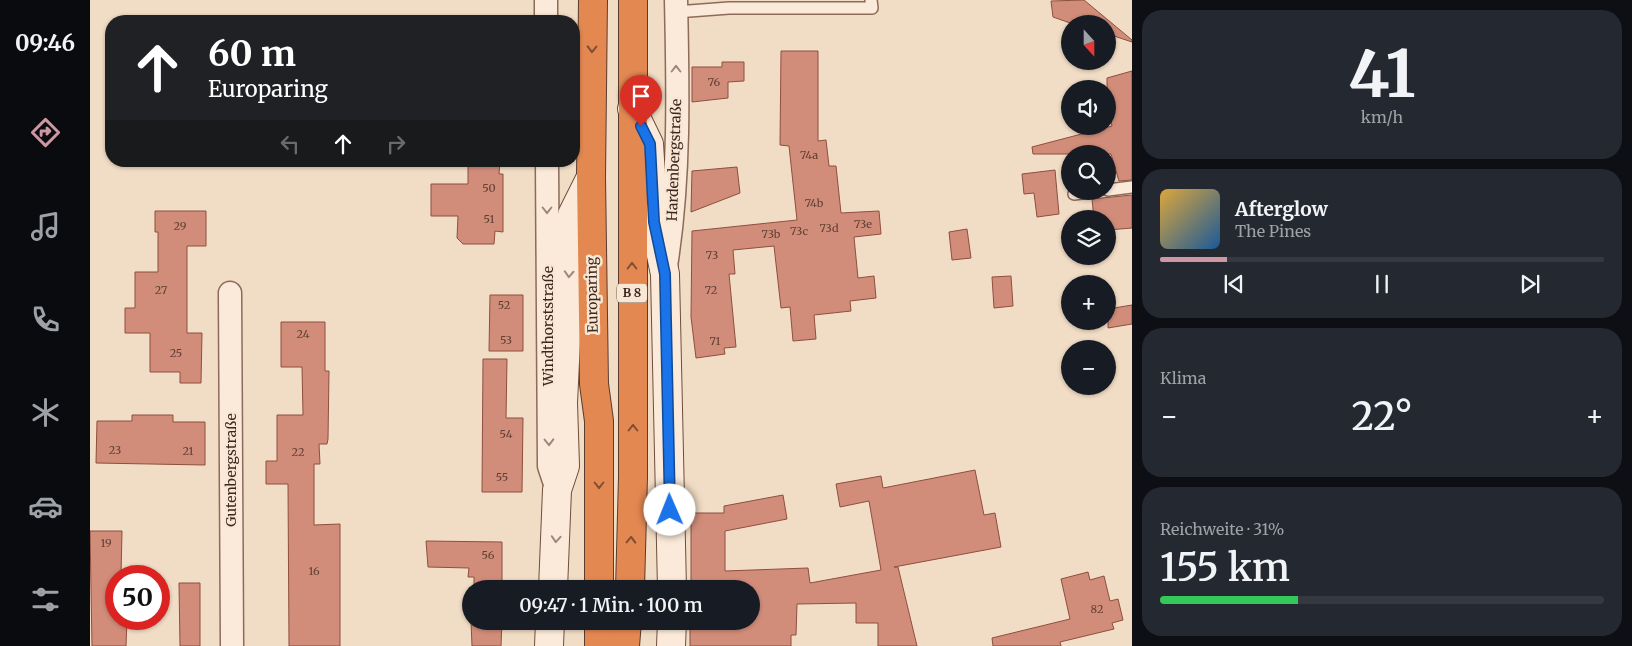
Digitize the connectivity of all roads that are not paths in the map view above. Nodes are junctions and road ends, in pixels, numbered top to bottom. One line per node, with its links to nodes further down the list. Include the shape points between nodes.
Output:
1 (546, 0): 7 (street)
2 (592, 0): 10 (highway, Europaring, one-way to 10)
3 (633, 0): 8 (highway, B 8)
4 (871, 0): 5 (lane, via 872,8)
5 (729, 4): 6 (lane)
6 (676, 6): 13 (street, Hardenbergstraße, one-way to 6, via 674,220 677,166)
7 (546, 15)
8 (632, 109): 13 (main road, via 650,144 654,222); 18 (highway, B 8, one-way to 8)
9 (547, 167): 15 (street, Windthorststraße, one-way to 15, via 549,466)
10 (591, 177): 15 (main road, Windthorststraße, one-way to 15, via 572,215 563,403 565,466); 17 (highway, Europaring, one-way to 17, via 594,384 599,421)
11 (1132, 187): 12 (lane)
12 (1116, 189)
13 (665, 274): 19 (main road, Hardenbergstraße)
14 (230, 294): 24 (street, Gutenbergstraße)
15 (558, 490): 16 (main road, Windthorststraße, one-way to 16)
16 (553, 580)
17 (599, 580)
18 (630, 580)
19 (672, 580)
20 (550, 630): 25 (main road)
21 (599, 630): 26 (highway)
22 (626, 630): 27 (highway)
23 (672, 630): 28 (main road)
24 (232, 646)
25 (549, 646)
26 (599, 646)
27 (625, 646)
28 (671, 646)

